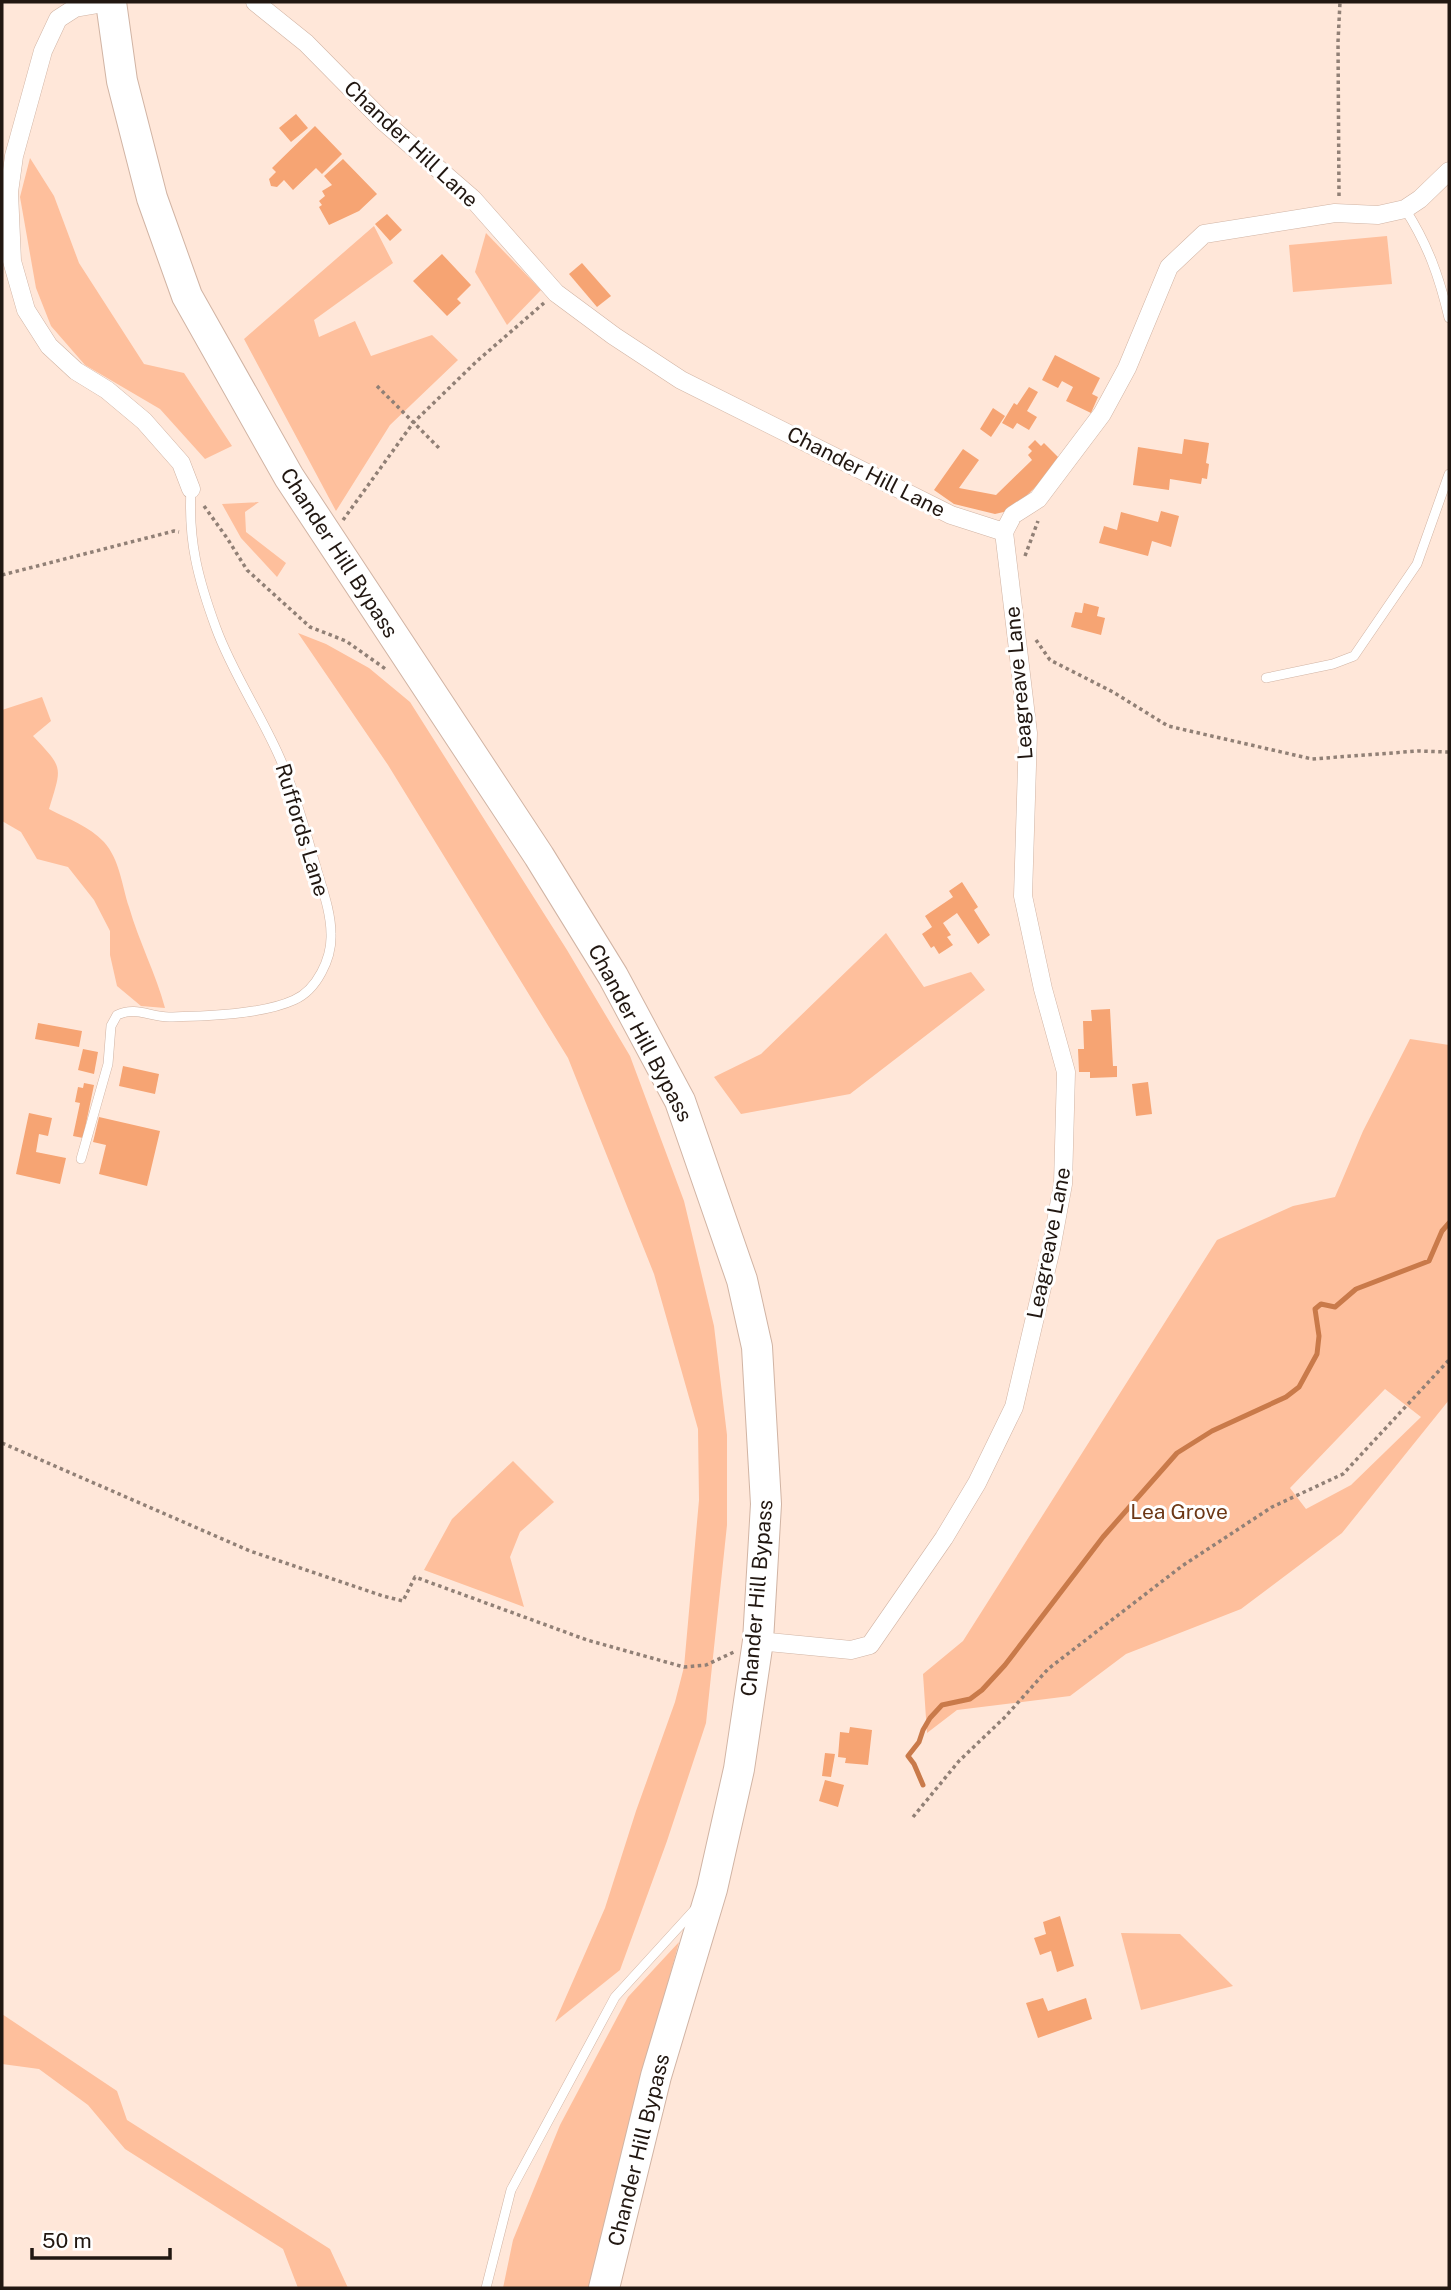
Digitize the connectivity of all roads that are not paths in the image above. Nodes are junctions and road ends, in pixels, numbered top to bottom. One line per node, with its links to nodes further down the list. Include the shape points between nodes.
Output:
1 (111, 2): 7 (street, via 75,8 58,19 43,51 14,156 9,225 12,261 26,310 49,346 144,421 181,463); 11 (highway, Chander Hill Bypass, via 122,81 152,198 187,296 328,540 539,856 613,976 680,1101 742,1280 757,1347 766,1504)
2 (255, 2): 8 (street, Chander Hill Lane, via 306,43 383,121 473,199 556,293 614,336 681,380 951,515)
3 (1449, 171): 4 (street)
4 (1405, 209): 5 (lane, via 1435,265); 8 (street, via 1378,215 1335,213 1204,234 1169,268 1127,368 1102,414 1038,499 1013,515)
5 (1449, 318)
6 (1449, 474): 9 (lane, via 1417,564 1354,656)
7 (191, 489): 10 (lane, Ruffords Lane, via 195,563 217,631 295,794 332,935 324,969 296,999 247,1011 165,1017 136,1010 117,1015)
8 (1004, 532): 11 (street, Leagreave Lane, via 1028,733 1023,896 1066,1072 1063,1184 1051,1250 1014,1407 944,1538 870,1645 851,1650)
9 (1266, 678)
10 (81, 1159)
11 (758, 1641): 12 (highway, Chander Hill Bypass, via 739,1769)
12 (712, 1889): 13 (lane, via 615,1997 511,2190); 14 (highway, Chander Hill Bypass, via 656,2076)
13 (486, 2288)
14 (604, 2288)

